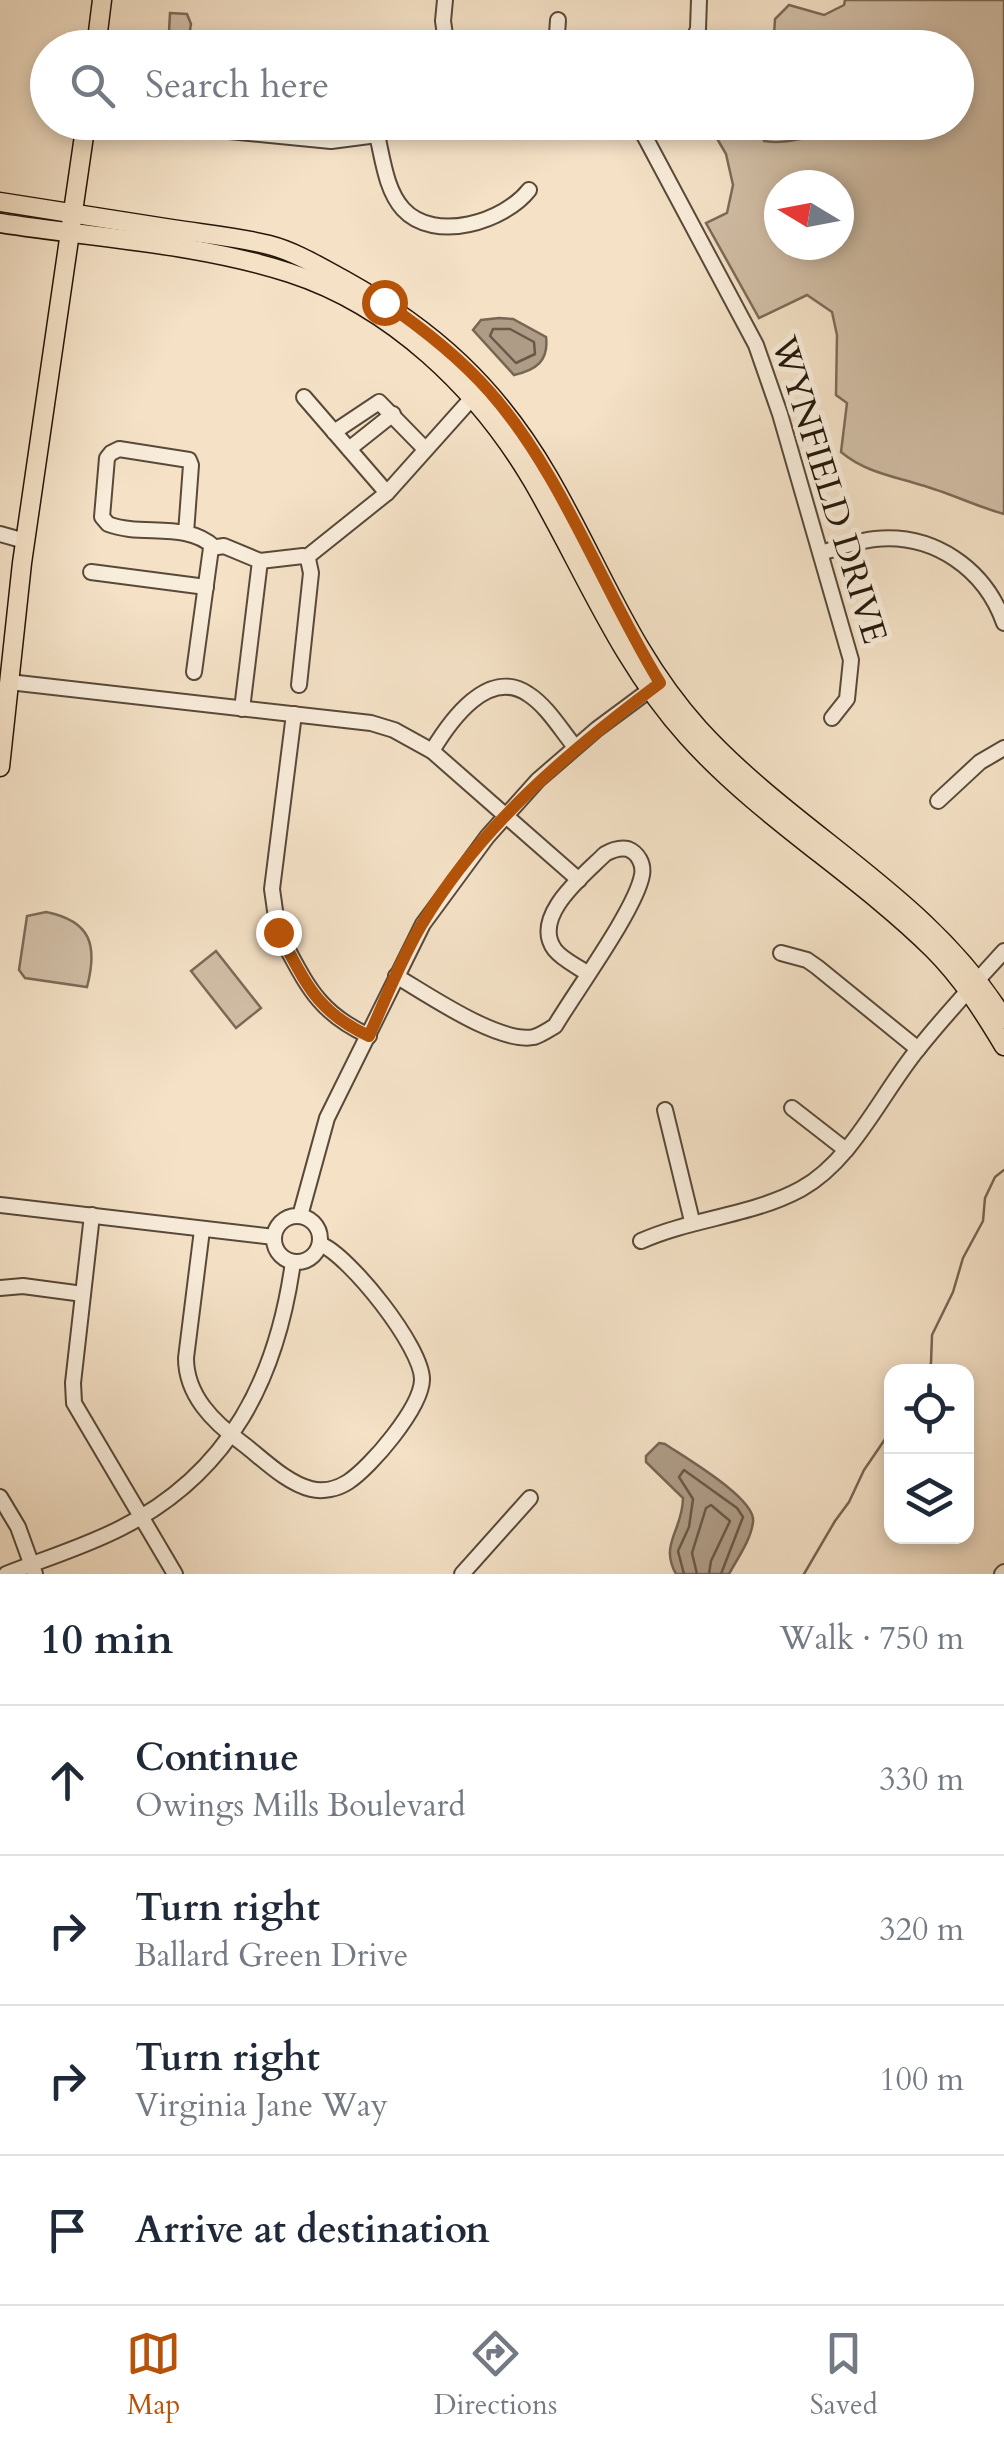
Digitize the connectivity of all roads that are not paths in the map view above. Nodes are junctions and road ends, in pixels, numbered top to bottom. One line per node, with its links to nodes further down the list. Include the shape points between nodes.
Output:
1 (102, 0): 5 (main road)
2 (445, 0): 6 (street)
3 (699, 0): 8 (street)
4 (558, 20): 7 (street)
5 (98, 30)
6 (444, 30)
7 (557, 30)
8 (698, 30)
9 (83, 140): 16 (main road)
10 (307, 140): 11 (street)
11 (351, 140)
12 (379, 140): 14 (street, via 395,196 429,224 455,226 496,214)
13 (647, 140): 30 (street, WYNFIELD DRIVE, via 756,345)
14 (530, 190)
15 (0, 202): 16 (main road)
16 (72, 213): 18 (main road); 39 (main road, via 268,245 320,267 421,328 518,428)
17 (0, 223): 18 (main road)
18 (68, 234): 20 (main road, via 234,259 317,283 408,337); 28 (main road)
19 (304, 396): 22 (street)
20 (472, 398): 23 (street); 39 (main road, via 531,479 606,623)
21 (393, 414): 22 (street, via 375,402); 23 (street); 24 (street)
22 (334, 432): 24 (street)
23 (426, 448): 25 (street)
24 (350, 450): 25 (street)
25 (387, 492): 31 (street)
26 (186, 533): 26 (street, via 108,524 102,498 111,453 189,460); 29 (street)
27 (0, 534): 28 (street)
28 (25, 541): 37 (main road)
29 (214, 547): 32 (street); 34 (street)
30 (821, 553): 35 (street, via 887,538 938,548 981,581); 42 (street, WYNFIELD DRIVE, via 851,660 847,698)
31 (307, 557): 32 (street); 38 (street, via 311,574)
32 (260, 561): 40 (street)
33 (90, 572): 34 (street)
34 (206, 587): 36 (street)
35 (1004, 623)
36 (194, 672)
37 (9, 682): 40 (street); 46 (main road)
38 (299, 685)
39 (654, 686): 43 (street); 54 (main road, via 746,778 914,912)
40 (242, 709): 41 (street)
41 (294, 714): 45 (street, via 371,723); 56 (street, via 274,919 323,1007)
42 (832, 718)
43 (575, 747): 45 (street, via 536,700 503,687 476,697); 48 (street)
44 (1004, 748): 47 (street)
45 (432, 750): 48 (street)
46 (0, 767)
47 (938, 802)
48 (506, 816): 49 (street); 53 (street, via 422,924)
49 (579, 880): 52 (street, via 552,916 549,940 558,954); 52 (street, via 615,849 632,852 641,864 636,890)
50 (1004, 951): 54 (street)
51 (781, 953): 58 (street, via 817,966)
52 (588, 972): 53 (street, via 554,1026 534,1037 501,1033)
53 (396, 976): 56 (street)
54 (974, 984): 55 (main road); 57 (main road); 58 (street)
55 (1004, 1019)
56 (369, 1036): 64 (street, via 319,1138)
57 (1004, 1046)
58 (918, 1049): 61 (street)
59 (792, 1108): 61 (street)
60 (665, 1110): 65 (street)
61 (846, 1150): 65 (street, via 786,1196)
62 (0, 1204): 63 (street)
63 (92, 1215): 66 (street); 72 (street)
64 (300, 1216): 67 (street, via 282,1221); 69 (street, via 318,1229)
65 (692, 1222): 68 (street)
66 (202, 1230): 67 (street); 73 (street, via 186,1369 209,1416)
67 (274, 1236): 70 (street, via 279,1253)
68 (641, 1241)
69 (320, 1244): 70 (street, via 310,1258); 73 (street, via 344,1258 412,1345 422,1381 414,1407 354,1477 327,1490 297,1483)
70 (293, 1262): 73 (street, via 273,1356)
71 (0, 1288): 72 (street)
72 (83, 1294): 76 (street, via 74,1403)
73 (231, 1435): 76 (street, via 198,1475)
74 (0, 1497): 77 (street)
75 (530, 1498): 80 (street)
76 (140, 1517): 77 (street); 79 (street)
77 (33, 1569): 78 (street)
78 (6, 1574)
79 (174, 1574)
80 (462, 1574)

